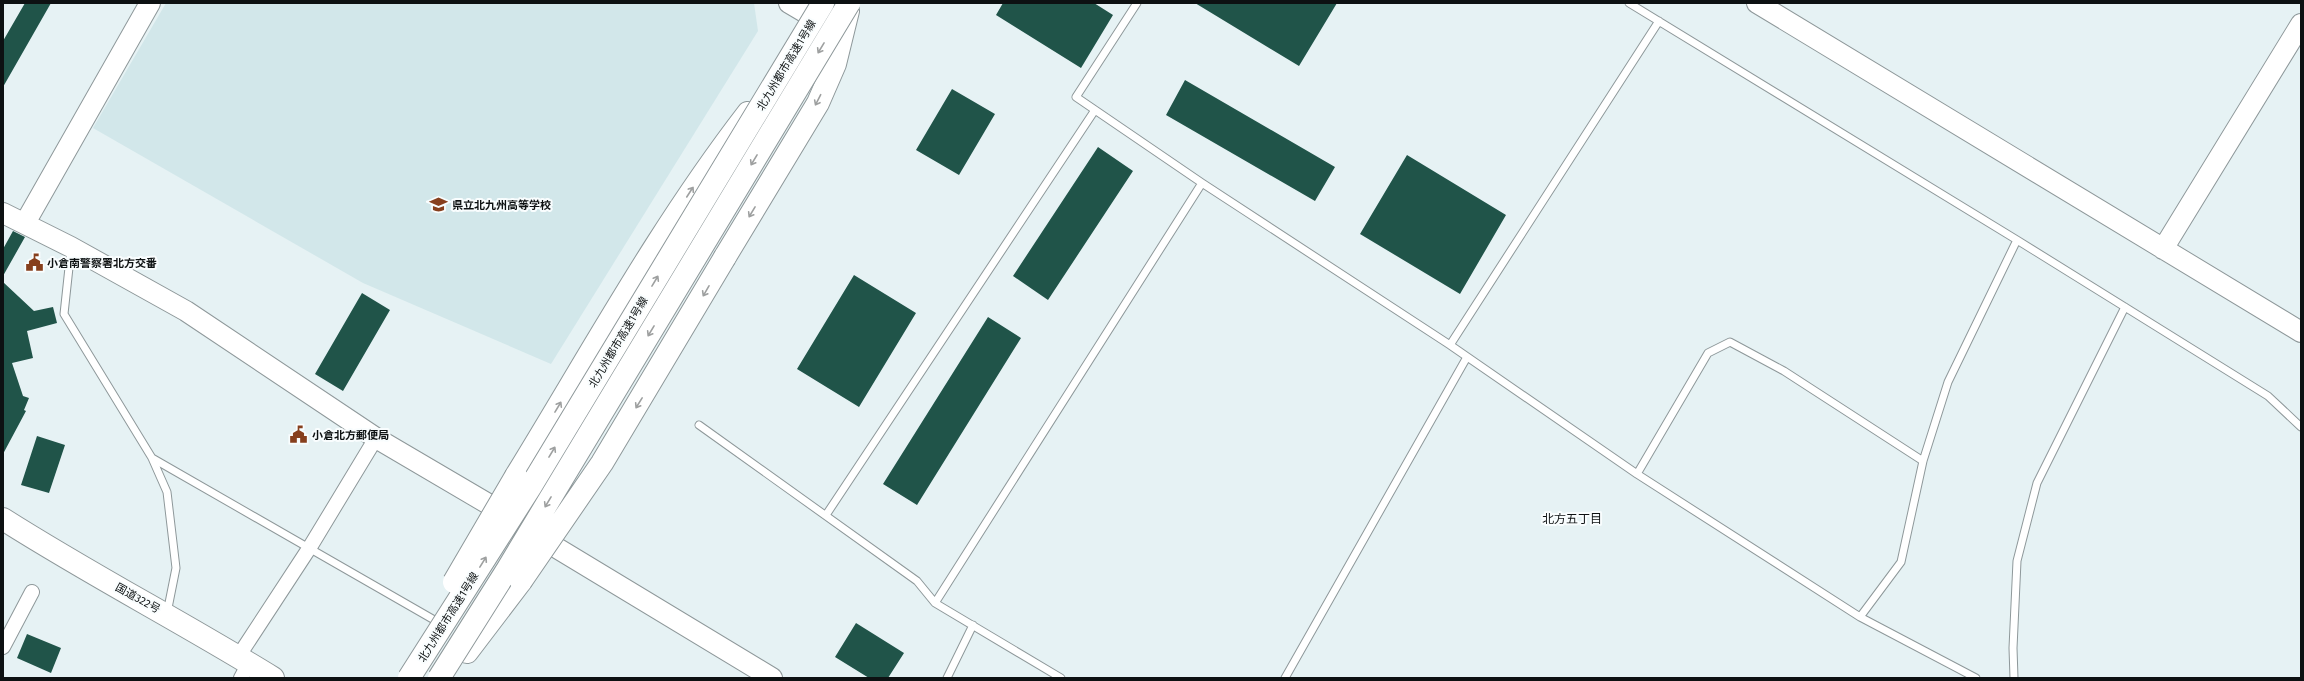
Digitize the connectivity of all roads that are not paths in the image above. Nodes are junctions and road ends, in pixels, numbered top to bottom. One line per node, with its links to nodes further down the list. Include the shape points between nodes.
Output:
1 (150, 3): 15 (street)
2 (789, 3): 10 (street)
3 (823, 3): 42 (highway, 北九州都市高速1号線, one-way to 3, bridge, via 531,486)
4 (1138, 3): 12 (lane, via 1076,97)
5 (1629, 3): 8 (lane)
6 (1757, 3): 18 (street)
7 (844, 6): 43 (highway, 北九州都市高速1号線, one-way to 43, bridge, via 507,570); 44 (highway, one-way to 44, bridge, via 835,64 818,103 602,463 521,581 475,638)
8 (1659, 21): 16 (lane); 21 (lane)
9 (2301, 24): 18 (street)
10 (836, 30)
11 (750, 110): 41 (highway, one-way to 11, bridge, via 470,552 669,225 706,167)
12 (1095, 110): 13 (lane); 29 (lane)
13 (1202, 183): 21 (lane); 33 (lane)
14 (3, 213): 15 (street)
15 (25, 223): 17 (street)
16 (2017, 240): 19 (lane); 27 (lane, via 1948,382)
17 (71, 247): 25 (street, via 186,311); 26 (lane, via 64,314)
18 (2163, 249): 20 (street)
19 (2125, 307): 24 (lane, via 2268,396); 50 (lane, via 2037,483 2017,561)
20 (2301, 332)
21 (1450, 345): 22 (lane)
22 (1468, 357): 28 (lane); 48 (lane)
23 (699, 425): 29 (lane)
24 (2301, 427)
25 (376, 438): 31 (street); 45 (street, via 502,512 537,536)
26 (152, 458): 31 (lane); 34 (lane, via 167,492 176,568)
27 (1923, 462): 28 (lane, via 1784,371 1730,342 1708,353); 35 (lane, via 1901,562)
28 (1638, 474): 35 (lane)
29 (826, 515): 33 (lane, via 917,581)
30 (3, 519): 34 (highway, 国道322号, via 50,549)
31 (310, 547): 36 (lane); 39 (street)
32 (32, 592): 38 (street)
33 (935, 603): 37 (lane)
34 (167, 614): 39 (highway, 国道322号)
35 (1860, 617): 49 (lane)
36 (436, 621)
37 (973, 625): 46 (lane); 47 (lane)
38 (3, 647)
39 (242, 666): 40 (highway, 国道322号)
40 (273, 678)
41 (402, 678)
42 (409, 678)
43 (439, 678)
44 (449, 678)
45 (772, 678)
46 (947, 678)
47 (1061, 678)
48 (1285, 678)
49 (1976, 678)
50 (2014, 678)

